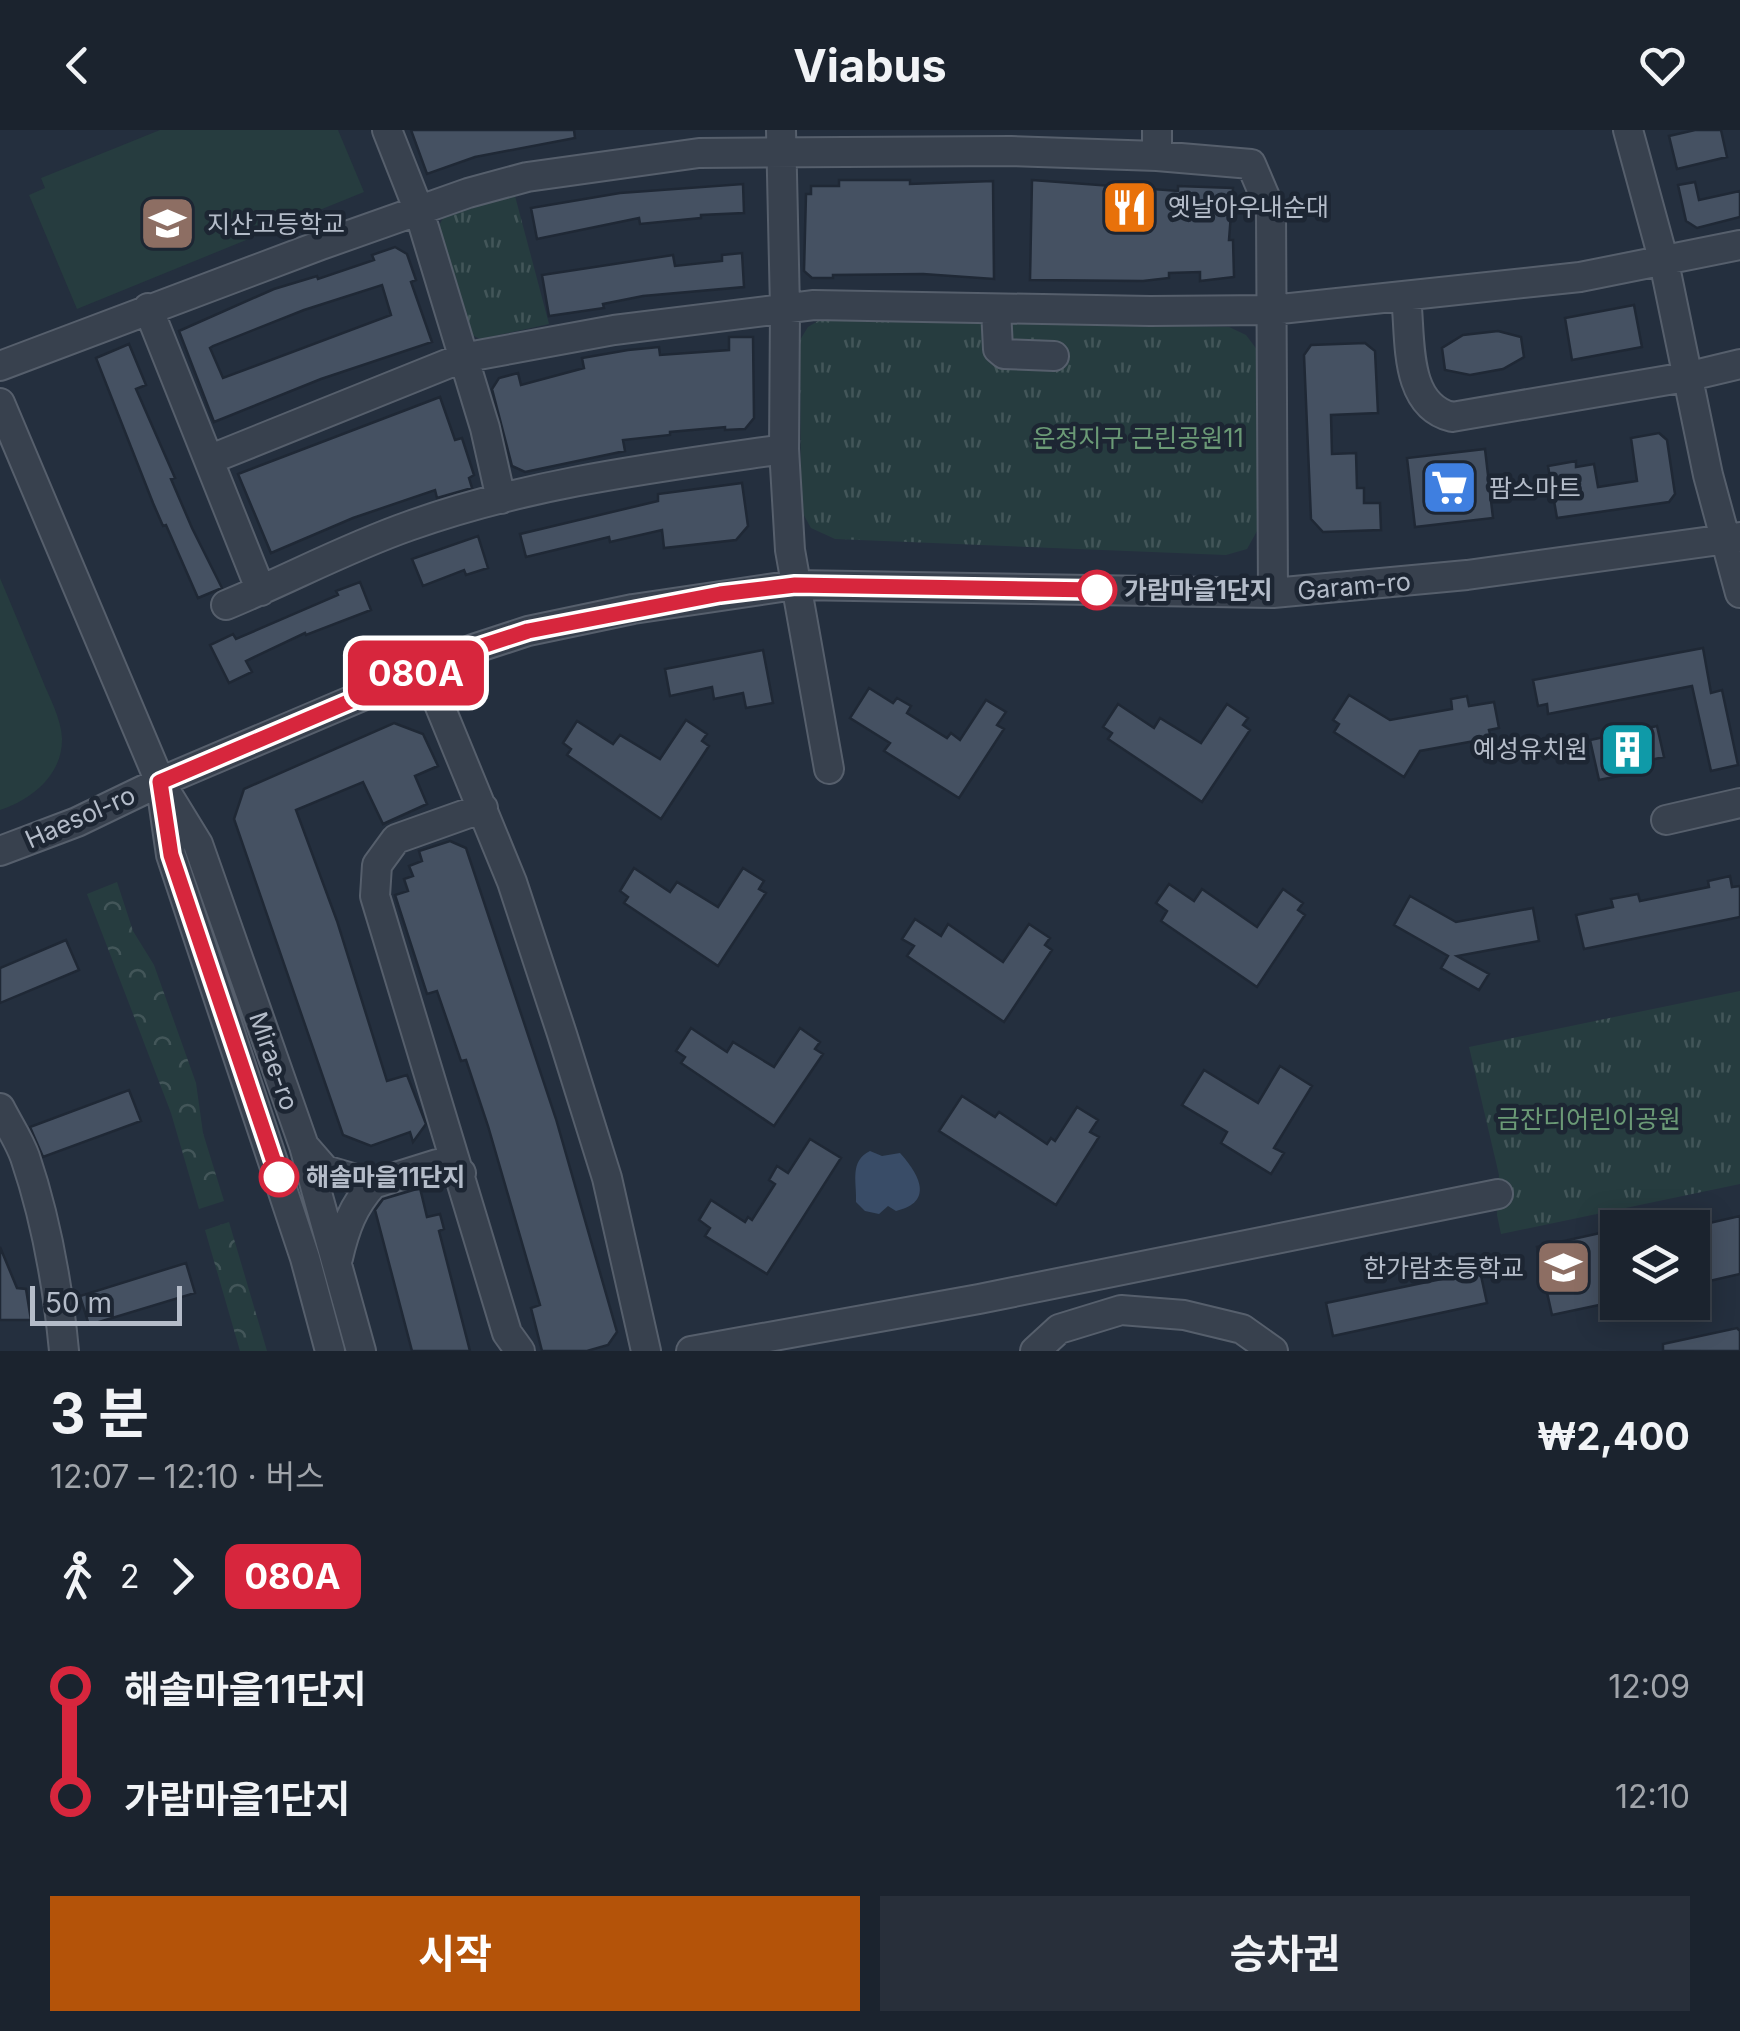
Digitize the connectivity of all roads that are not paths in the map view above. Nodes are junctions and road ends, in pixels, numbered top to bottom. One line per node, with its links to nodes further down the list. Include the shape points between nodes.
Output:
1 (387, 130): 7 (street)
2 (1628, 130): 9 (street)
3 (698, 141): 4 (street); 7 (street, via 527,177)
4 (781, 141): 5 (street); 12 (street)
5 (868, 141): 6 (street, via 1011,150)
6 (1157, 143): 14 (street, via 1252,164 1271,212)
7 (419, 212): 11 (street); 16 (street)
8 (1740, 245): 9 (street)
9 (1664, 262): 10 (street); 19 (street)
10 (1406, 297): 14 (street); 19 (street, via 1416,384 1440,414)
11 (148, 308): 18 (street); 22 (street)
12 (785, 309): 13 (street); 16 (street); 21 (street)
13 (996, 309): 14 (street); 15 (street, via 998,350)
14 (1271, 310): 27 (street)
15 (1054, 356)
16 (462, 358): 22 (street); 23 (street)
17 (1740, 364): 19 (street)
18 (0, 366)
19 (1686, 377): 24 (street, via 1708,476)
20 (0, 403): 32 (street, Mirae-ro)
21 (784, 449): 23 (street); 25 (street)
22 (211, 460): 26 (street)
23 (501, 499): 26 (street, via 411,525)
24 (1734, 539): 27 (street, Garam-ro); 28 (street)
25 (795, 585): 27 (street, Garam-ro); 30 (street, Garam-ro, via 528,631); 31 (street)
26 (261, 590): 29 (street)
27 (1273, 594)
28 (1740, 594)
29 (226, 605)
30 (425, 670): 32 (street, Garam-ro); 34 (street)
31 (829, 769)
32 (160, 782): 36 (street, Haesol-ro); 38 (street, Mirae-ro, via 198,844); 44 (street, Mirae-ro, via 171,855)
33 (1740, 803): 35 (street)
34 (484, 808): 39 (street, via 396,839 375,877); 47 (street, via 607,1178)
35 (1666, 820)
36 (0, 852)
37 (0, 1108): 43 (street, via 24,1153 40,1210)
38 (304, 1146): 40 (street, via 325,1170); 42 (street, Mirae-ro)
39 (449, 1159): 40 (street); 46 (street, via 506,1333)
40 (373, 1184): 42 (street, via 357,1202)
41 (1498, 1194): 48 (street)
42 (338, 1259): 45 (street, Mirae-ro)
43 (64, 1351)
44 (330, 1351)
45 (361, 1351)
46 (520, 1351)
47 (646, 1351)
48 (691, 1351)
49 (1035, 1351): 50 (street, via 1059,1330 1121,1310 1184,1315 1242,1330)
50 (1274, 1351)

